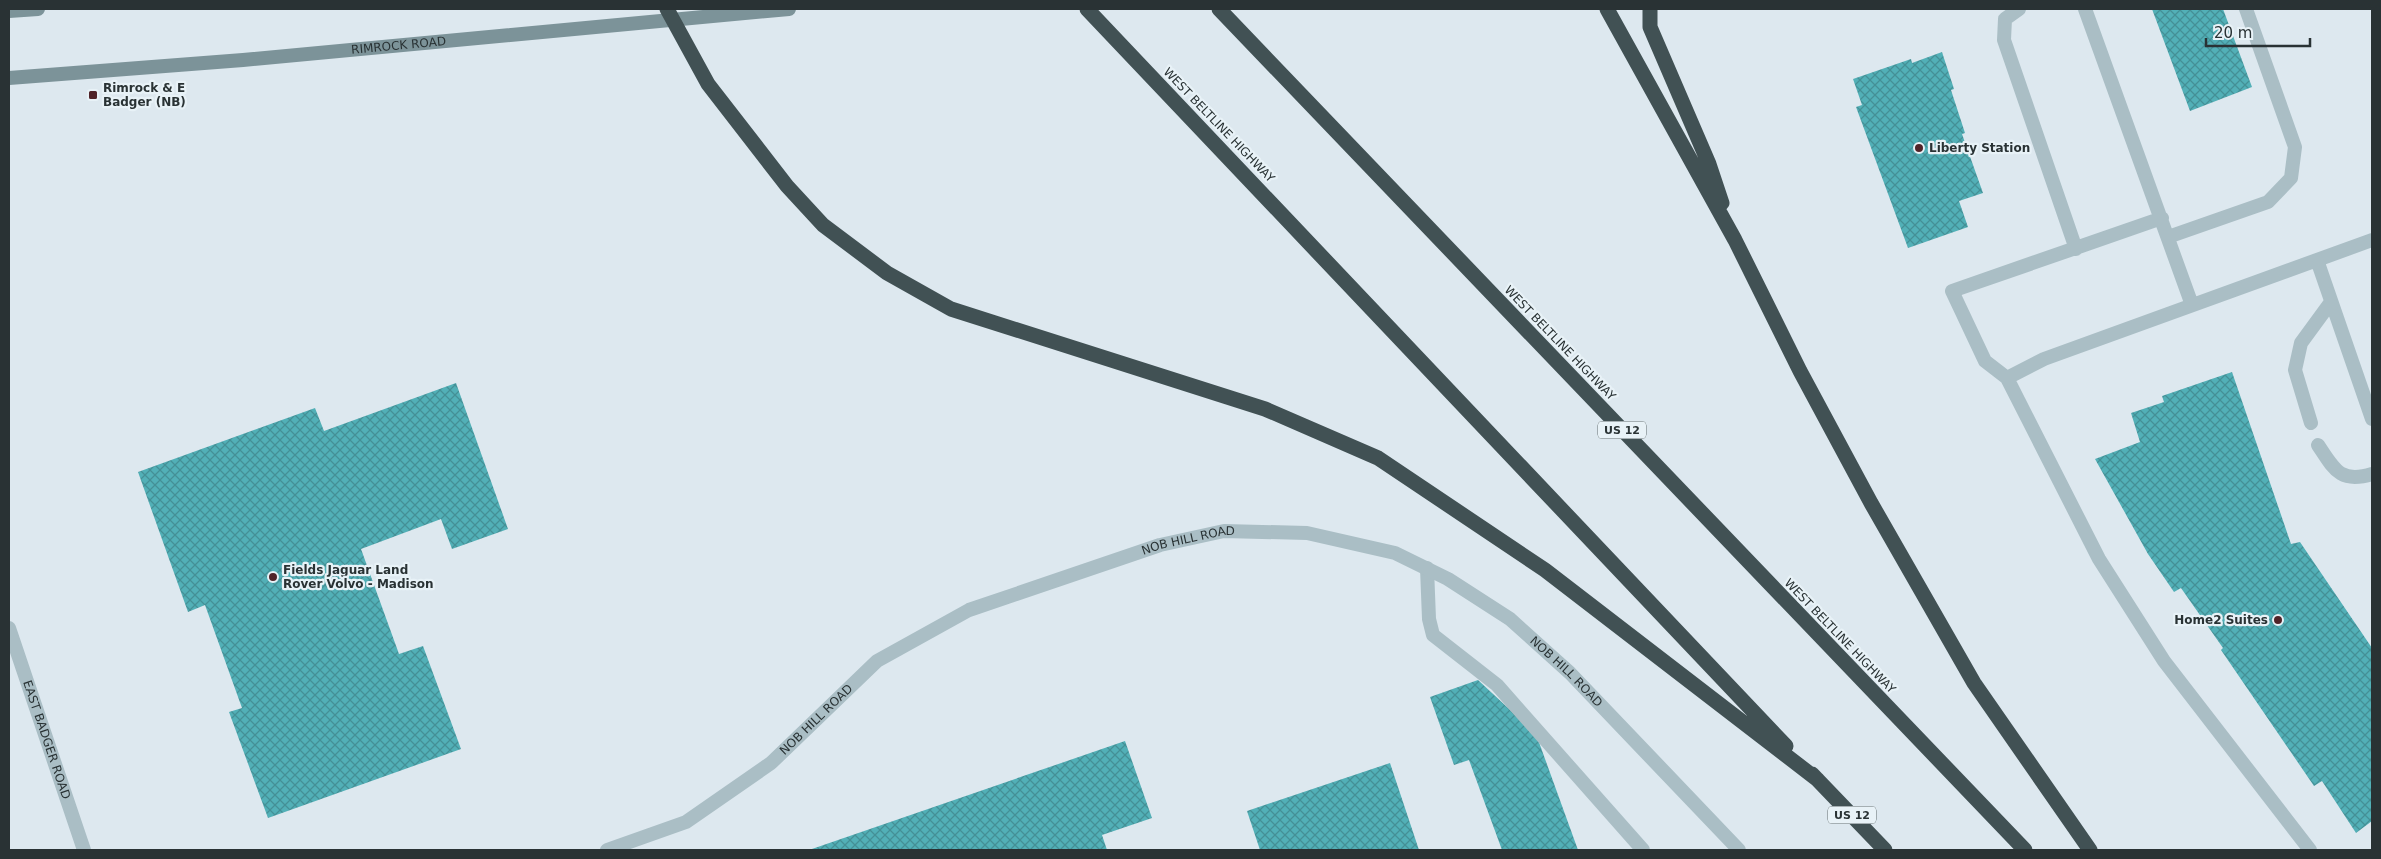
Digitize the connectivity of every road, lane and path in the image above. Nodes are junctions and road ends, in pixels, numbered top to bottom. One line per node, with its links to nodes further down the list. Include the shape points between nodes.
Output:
1 (38, 9): 10 (main road)
2 (789, 9): 11 (main road, RIMROCK ROAD)
3 (1087, 9): 28 (highway, WEST BELTLINE HIGHWAY / US 12)
4 (1219, 9): 34 (highway, WEST BELTLINE HIGHWAY / US 12)
5 (1607, 9): 15 (highway)
6 (1650, 9): 15 (highway, via 1650,27 1709,164)
7 (2019, 9): 17 (street, via 2005,19 2004,40)
8 (2085, 9): 13 (street)
9 (2246, 9): 14 (street, via 2295,147 2291,178 2268,202)
10 (9, 11)
11 (671, 15): 12 (main road, RIMROCK ROAD, via 243,60); 28 (highway, via 708,84 787,186 823,225 887,273 951,309 1265,409 1378,458 1545,570)
12 (9, 78)
13 (2162, 218): 14 (street); 17 (street)
14 (2168, 237): 20 (street)
15 (1734, 240): 35 (highway, via 1871,503 1974,683)
16 (2372, 240): 18 (street)
17 (2076, 249): 21 (street, via 1952,291 1984,361)
18 (2317, 260): 19 (street); 20 (street)
19 (2331, 302): 22 (street); 23 (street, via 2301,343 2295,370)
20 (2192, 305): 21 (street, via 2044,359)
21 (2007, 378): 36 (street, via 2099,559 2164,662)
22 (2372, 420)
23 (2311, 424)
24 (2318, 445): 25 (street, via 2336,472 2357,478)
25 (2372, 474)
26 (1427, 568): 30 (street, NOB HILL ROAD, via 1396,553 1307,534 1224,531 1160,545 1067,576 969,610 877,661 764,768 686,822); 31 (street, via 1433,635 1497,685); 32 (street, NOB HILL ROAD, via 1510,619 1570,673)
27 (9, 628): 29 (street, EAST BADGER ROAD)
28 (1818, 780): 33 (highway, WEST BELTLINE HIGHWAY / US 12)
29 (84, 850)
30 (607, 850)
31 (1643, 850)
32 (1739, 850)
33 (1885, 850)
34 (2025, 850)
35 (2090, 850)
36 (2310, 850)

